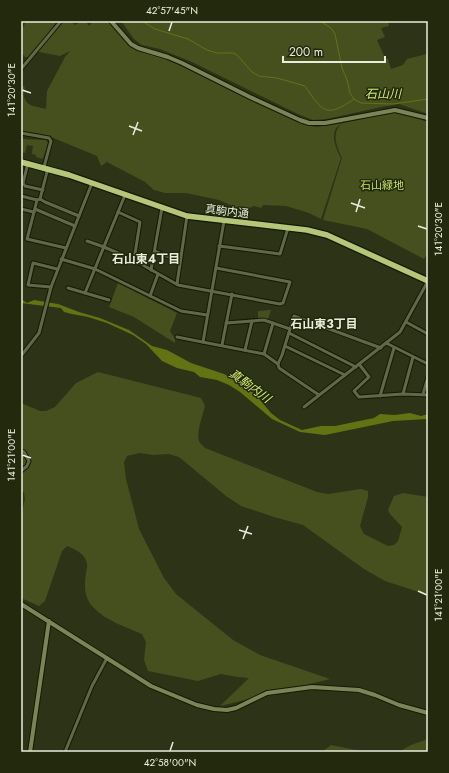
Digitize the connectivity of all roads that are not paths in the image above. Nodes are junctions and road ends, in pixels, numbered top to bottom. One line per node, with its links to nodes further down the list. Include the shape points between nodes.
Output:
1 (61, 21): 3 (street)
2 (111, 21): 4 (street, via 131,44 138,48 182,63 309,123 325,123 395,110)
3 (21, 69)
4 (428, 118)
5 (21, 133): 8 (street, via 49,138 51,142)
6 (21, 162): 7 (highway, 真駒内通)
7 (28, 163): 8 (highway, 真駒内通); 10 (street, via 23,183 25,186)
8 (46, 168): 9 (highway, 真駒内通); 10 (street)
9 (92, 183): 11 (highway, 真駒内通); 18 (street)
10 (43, 190): 13 (street)
11 (125, 194): 15 (highway, 真駒内通); 17 (street)
12 (21, 196): 13 (street)
13 (39, 199): 16 (street); 18 (street)
14 (21, 208): 16 (street)
15 (162, 208): 19 (highway, 真駒内通); 27 (street)
16 (34, 211): 21 (street); 26 (street, via 27,239)
17 (118, 212): 25 (street); 29 (street, via 140,222)
18 (79, 216): 21 (street)
19 (187, 216): 20 (highway, 真駒内通); 30 (street)
20 (224, 221): 22 (highway, 真駒内通); 24 (street)
21 (75, 226): 26 (street)
22 (288, 228): 24 (street, via 280,254); 36 (highway, 真駒内通, via 327,235)
23 (87, 241): 25 (street)
24 (219, 246): 31 (street)
25 (104, 247): 29 (street); 33 (street)
26 (66, 248): 28 (street)
27 (155, 250): 30 (street); 34 (street)
28 (61, 260): 32 (street); 33 (street)
29 (134, 260): 34 (street)
30 (180, 262): 37 (street)
31 (216, 268): 40 (street); 42 (street, via 290,282 284,303 280,304)
32 (58, 269): 39 (street); 39 (street, via 33,263 28,285)
33 (95, 269): 41 (street); 43 (street)
34 (151, 270): 35 (street)
35 (158, 274): 37 (street); 43 (street)
36 (428, 281): 47 (street)
37 (177, 284): 40 (street)
38 (68, 288): 41 (street)
39 (50, 289): 62 (street, via 39,333)
40 (212, 290): 42 (street); 45 (street)
41 (85, 293): 44 (street)
42 (232, 294): 48 (street)
43 (150, 296): 45 (street, via 181,311)
44 (109, 300)
45 (207, 315): 54 (street)
46 (252, 321): 48 (street); 49 (street, via 264,320); 60 (street)
47 (406, 322): 52 (street); 55 (street, via 400,332)
48 (226, 323): 56 (street)
49 (273, 323): 50 (street); 61 (street)
50 (290, 329): 51 (street); 58 (street, via 294,316)
51 (289, 333): 57 (street); 66 (street)
52 (428, 334)
53 (177, 337): 54 (street)
54 (203, 342): 56 (street)
55 (386, 343): 58 (street); 59 (street)
56 (222, 345): 60 (street)
57 (285, 346): 64 (street); 67 (street)
58 (380, 348): 66 (street)
59 (394, 348): 63 (street); 73 (street)
60 (245, 350): 61 (street)
61 (264, 354): 64 (street)
62 (21, 356)
63 (414, 357): 65 (street); 69 (street)
64 (278, 364): 71 (street)
65 (428, 364)
66 (358, 366): 67 (street); 73 (street, via 368,377 355,389 355,394 361,398)
67 (345, 376): 71 (street)
68 (428, 377): 70 (street)
69 (402, 394): 70 (street); 73 (street)
70 (423, 394): 72 (street)
71 (319, 395): 74 (street)
72 (428, 395)
73 (380, 396)
74 (304, 407)
75 (21, 451): 76 (street, via 29,461 26,468)
76 (21, 471)
77 (21, 604): 78 (street)
78 (49, 621): 79 (street); 81 (street)
79 (107, 658): 80 (street, via 151,686 214,709 236,708 267,693 312,687 359,690); 82 (street)
80 (428, 713)
81 (30, 752)
82 (64, 752)

